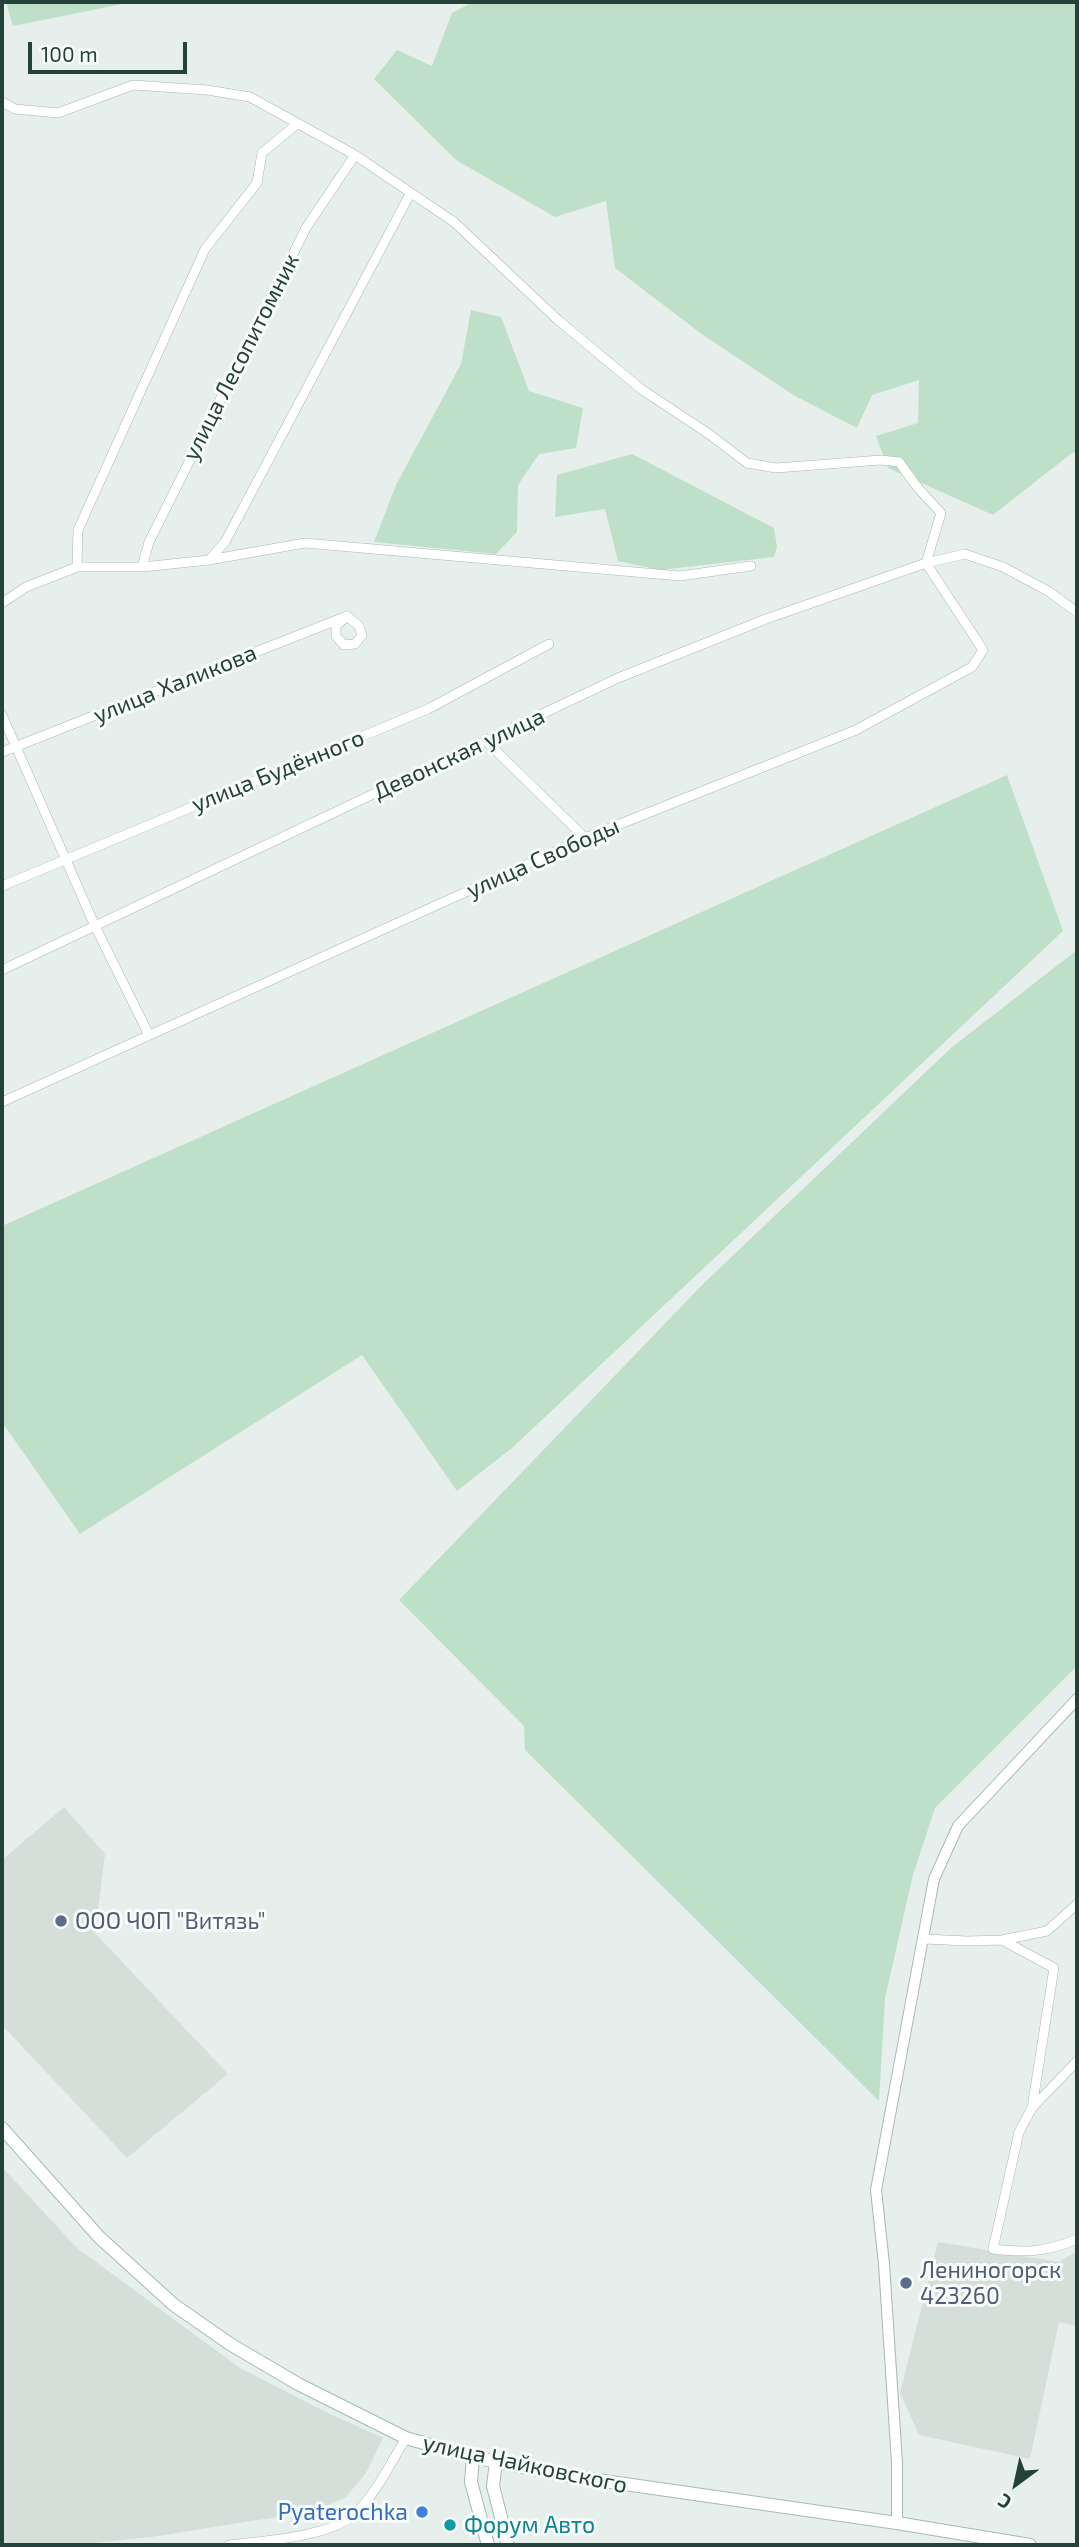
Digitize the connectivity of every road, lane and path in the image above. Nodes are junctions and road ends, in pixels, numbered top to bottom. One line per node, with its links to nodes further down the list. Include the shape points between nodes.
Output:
1 (2, 102): 2 (street, via 15,109 58,113 133,85 250,97)
2 (297, 124): 3 (street); 8 (street, via 262,153 257,183 205,249 78,530)
3 (355, 155): 4 (street); 9 (street, улица Лесопитомник, via 306,228 149,542)
4 (411, 194): 5 (street, via 225,542); 6 (street, via 454,222 558,320 641,389 747,463 776,468 899,462 942,513)
5 (209, 560): 7 (street, via 305,543 680,576); 9 (street)
6 (926, 563): 11 (street, Девонская улица, via 965,554 1003,567); 15 (street, Девонская улица, via 766,619 618,678); 18 (street, улица Свободы, via 983,650 972,667 856,730)
7 (751, 566)
8 (77, 567): 9 (street); 10 (street, via 26,587)
9 (142, 567)
10 (2, 603)
11 (1077, 612)
12 (347, 616): 16 (street, улица Халикова)
13 (549, 644): 19 (street, улица Будённого, via 428,709)
14 (2, 715): 16 (street)
15 (486, 741): 18 (street); 21 (street, Девонская улица)
16 (15, 747): 17 (street, улица Халикова); 19 (street)
17 (2, 752)
18 (585, 838): 23 (street, улица Свободы)
19 (64, 858): 20 (street, улица Будённого); 21 (street)
20 (2, 886)
21 (95, 926): 22 (street, Девонская улица); 23 (street)
22 (2, 970)
23 (149, 1035): 24 (street, улица Свободы)
24 (2, 1102)
25 (1077, 1699): 27 (street, via 958,1826 934,1879)
26 (1077, 1904): 28 (street, via 1047,1931)
27 (924, 1939): 28 (street); 36 (street, via 876,2190 897,2463)
28 (1002, 1940): 30 (street, via 1054,1968)
29 (1077, 2061): 30 (street)
30 (1032, 2108): 32 (street, via 1019,2132 993,2249 1024,2253)
31 (2, 2128): 33 (main road, улица Чайковского, via 99,2237 174,2305 298,2384)
32 (1077, 2239)
33 (406, 2438): 34 (main road, улица Чайковского); 37 (street, via 368,2500 352,2516 306,2535)
34 (473, 2457): 35 (main road, улица Чайковского); 38 (main road, via 471,2482)
35 (496, 2462): 36 (main road, улица Чайковского); 39 (main road, via 493,2486)
36 (897, 2524): 40 (main road, улица Чайковского)
37 (229, 2545)
38 (488, 2545)
39 (508, 2545)
40 (1030, 2545)

